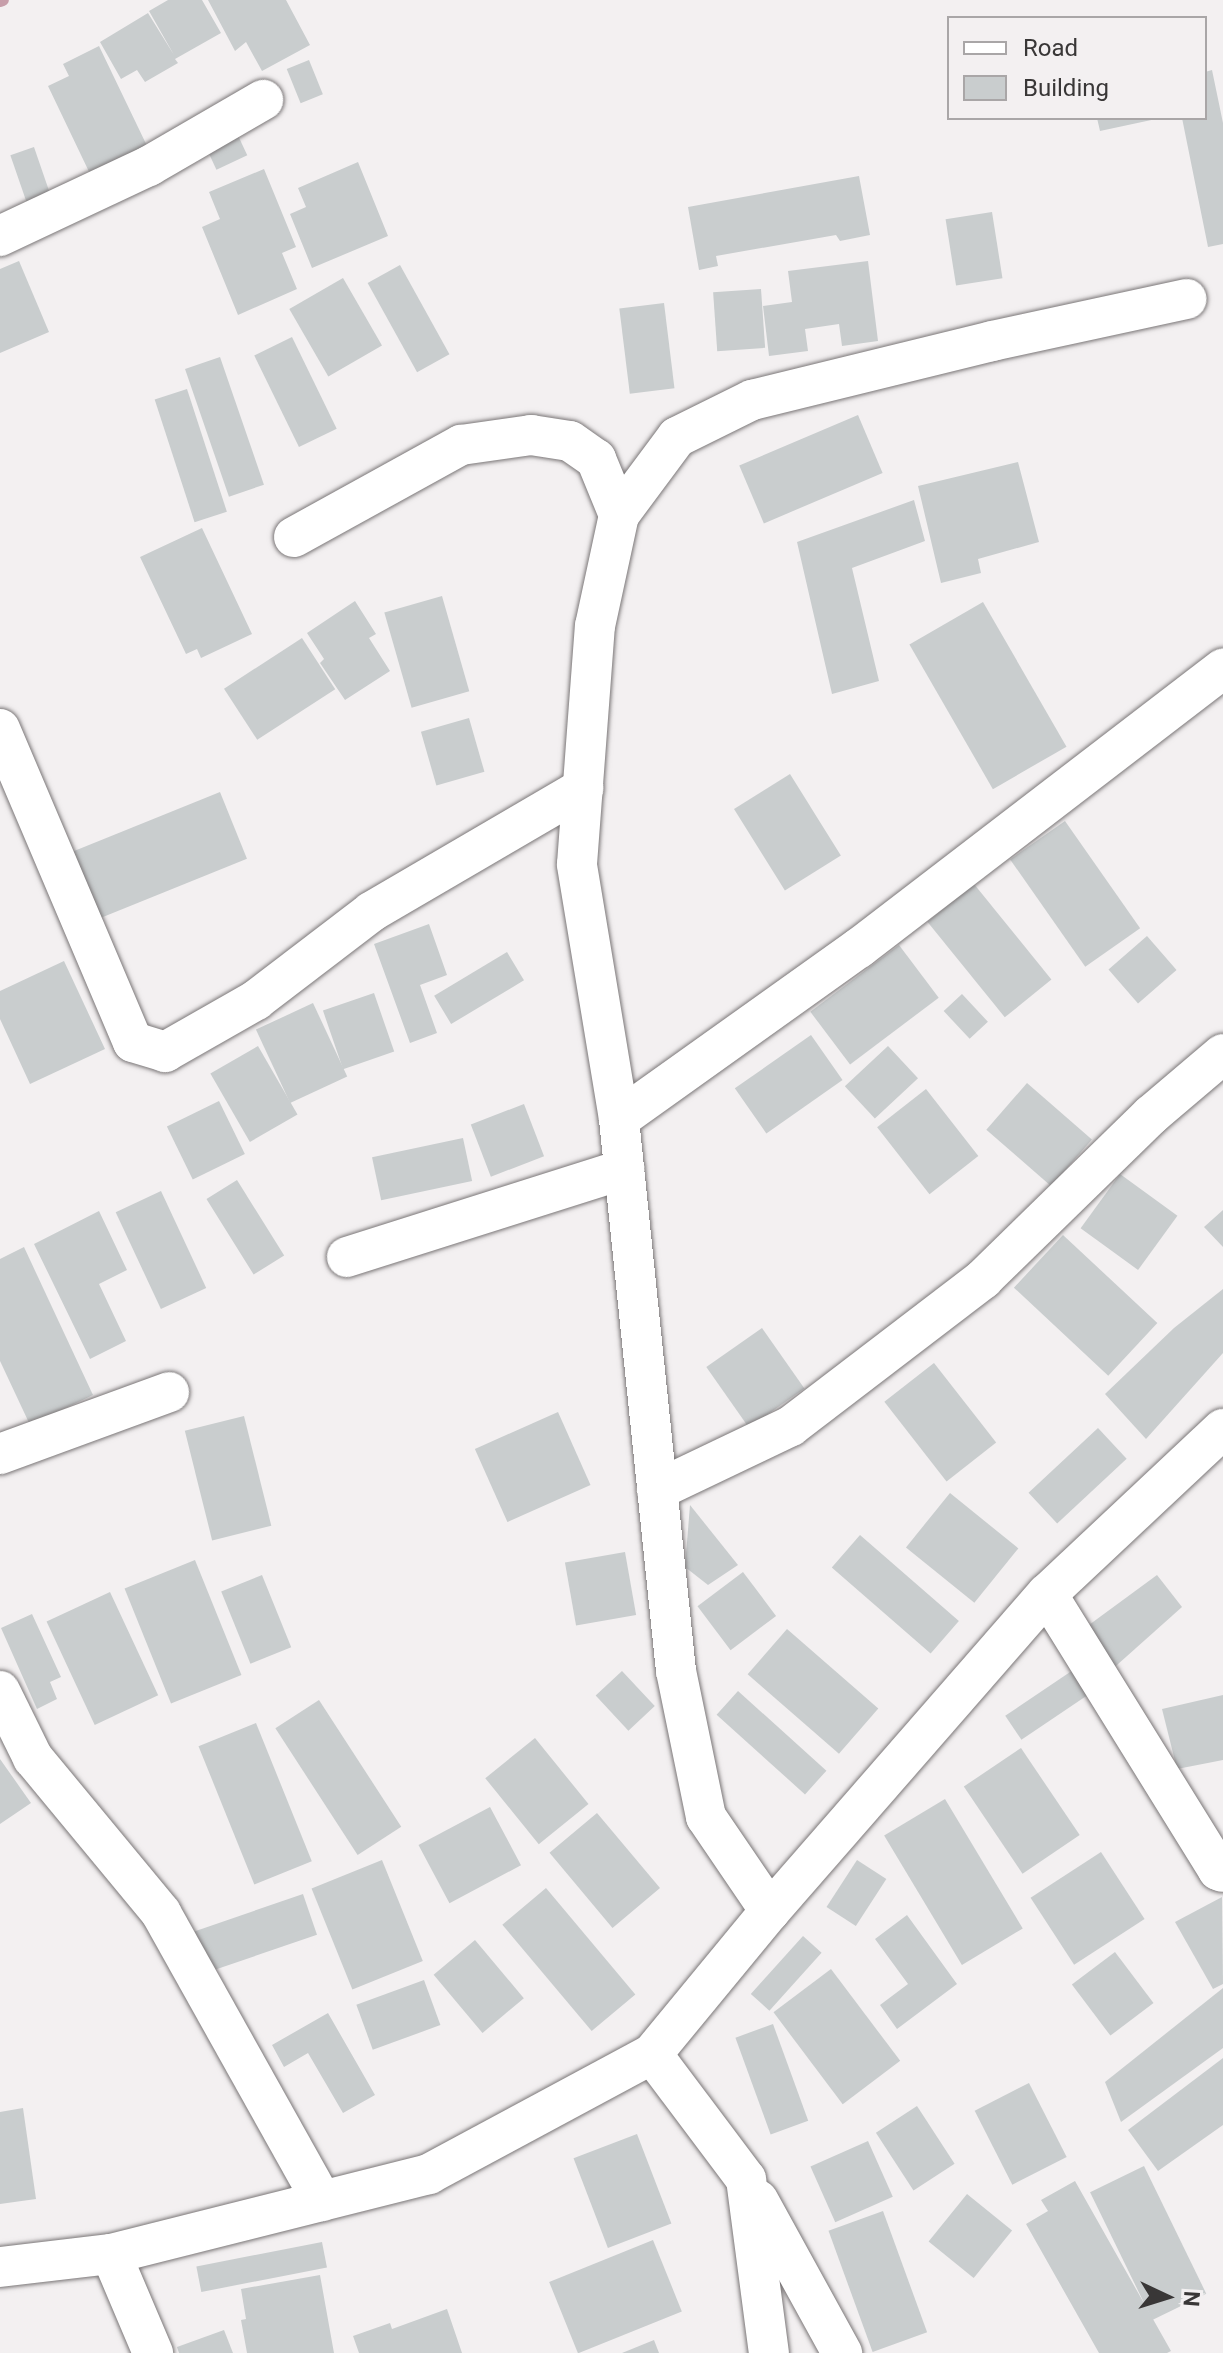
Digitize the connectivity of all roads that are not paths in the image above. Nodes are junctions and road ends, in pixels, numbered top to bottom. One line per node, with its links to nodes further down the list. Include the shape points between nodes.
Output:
1 (263, 100): 2 (street, via 149,166)
2 (0, 236)
3 (1187, 299): 4 (street, via 752,400 677,437)
4 (619, 515): 5 (street, via 596,459 570,441 531,435 461,445); 8 (street, via 595,626)
5 (294, 537)
6 (1223, 669): 10 (street, via 859,948)
7 (0, 729): 8 (street, via 133,1042 165,1052 256,1000 371,912)
8 (583, 788): 10 (street, via 577,864)
9 (1223, 1054): 16 (street, via 1151,1115 983,1279 791,1426)
10 (619, 1119): 11 (street)
11 (624, 1169): 12 (street); 16 (street)
12 (347, 1257)
13 (169, 1392): 15 (street)
14 (1223, 1429): 17 (street)
15 (0, 1454)
16 (657, 1490): 20 (street, via 676,1671 706,1817)
17 (1047, 1594): 19 (street); 20 (street)
18 (0, 1691): 23 (street, via 33,1758 161,1913)
19 (1223, 1872)
20 (770, 1911): 21 (street)
21 (652, 2054): 22 (street); 23 (street, via 429,2174)
22 (746, 2179): 27 (street); 28 (street)
23 (322, 2201): 24 (street)
24 (111, 2254): 25 (street); 26 (street)
25 (0, 2267)
26 (153, 2353)
27 (769, 2353)
28 (842, 2353)

